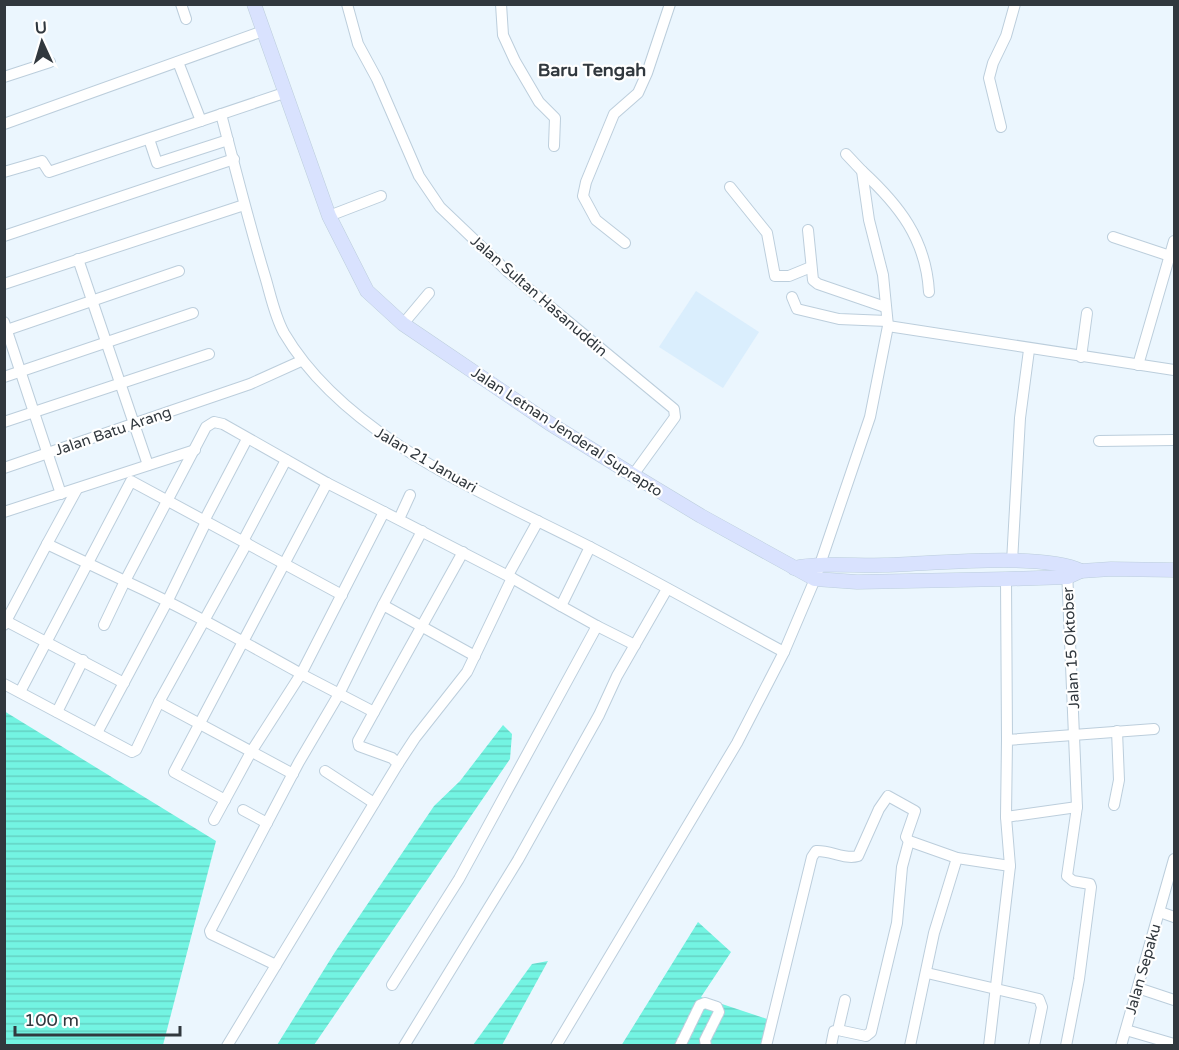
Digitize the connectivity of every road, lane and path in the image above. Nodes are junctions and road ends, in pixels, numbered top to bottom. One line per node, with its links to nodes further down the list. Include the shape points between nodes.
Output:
1 (181, 4): 7 (street)
2 (254, 4): 8 (main road, Jalan Letnan Jenderal Suprapto)
3 (347, 4): 71 (street, Jalan Sultan Hasanuddin, via 358,44 419,177 440,207 507,272 675,409 675,417)
4 (501, 4): 19 (street, via 503,35 539,102 555,118)
5 (670, 4): 34 (street, via 638,93 614,114 586,182 584,196 596,220)
6 (1015, 4): 16 (street, via 989,78)
7 (186, 19)
8 (263, 31): 10 (street); 12 (main road, Jalan Letnan Jenderal Suprapto)
9 (50, 62): 11 (street)
10 (178, 62): 14 (street); 15 (street)
11 (4, 77)
12 (284, 93): 13 (street); 29 (main road, Jalan Letnan Jenderal Suprapto)
13 (221, 114): 14 (street); 18 (street, Jalan 21 Januari)
14 (201, 121): 17 (street)
15 (4, 124)
16 (1001, 127)
17 (149, 139): 22 (street); 24 (street, via 49,172 42,161)
18 (228, 140): 21 (street, Jalan 21 Januari); 22 (street)
19 (554, 146)
20 (846, 154): 23 (street)
21 (234, 159): 25 (street); 28 (street, Jalan 21 Januari)
22 (157, 163): 25 (street)
23 (862, 171): 40 (street, via 887,194 906,220 924,254); 44 (street, via 883,275)
24 (4, 172)
25 (165, 182): 31 (street)
26 (730, 187): 37 (street, via 766,233 775,276 789,276)
27 (381, 196): 29 (street)
28 (244, 205): 36 (street); 54 (street, Jalan 21 Januari, via 278,318)
29 (329, 216): 47 (main road, Jalan Letnan Jenderal Suprapto, via 367,291)
30 (808, 230): 37 (street)
31 (4, 236)
32 (1113, 237): 35 (street)
33 (1174, 241): 35 (street)
34 (625, 243)
35 (1170, 256): 55 (street)
36 (78, 259): 39 (street); 43 (street)
37 (812, 267): 44 (street, via 813,280 818,284)
38 (179, 271): 43 (street)
39 (4, 284)
40 (929, 292)
41 (429, 293): 47 (street)
42 (792, 297): 48 (street, via 795,308 800,310 839,320)
43 (93, 301): 49 (street); 50 (street)
44 (885, 308): 48 (street)
45 (193, 313): 50 (street)
46 (1087, 313): 53 (street)
47 (402, 324): 71 (main road, Jalan Letnan Jenderal Suprapto)
48 (887, 324): 51 (street); 90 (street, via 870,417)
49 (6, 328): 57 (street)
50 (106, 341): 57 (street); 59 (street)
51 (1029, 350): 53 (street); 87 (street, via 1020,418)
52 (209, 354): 59 (street)
53 (1082, 357): 55 (street)
54 (301, 361): 62 (street, Jalan Batu Arang); 81 (street, Jalan 21 Januari, via 325,389 369,427)
55 (1138, 365): 56 (street)
56 (1174, 370)
57 (22, 371): 58 (street); 60 (street)
58 (4, 377)
59 (121, 385): 60 (street); 62 (street)
60 (36, 413): 61 (street); 67 (street)
61 (4, 423)
62 (134, 424): 67 (street, Jalan Batu Arang); 69 (street)
63 (247, 439): 66 (street, via 214,422 206,427); 68 (street); 80 (street)
64 (1174, 440): 65 (street)
65 (1099, 441)
66 (195, 450): 69 (street); 76 (street)
67 (48, 453): 70 (street, Jalan Batu Arang); 74 (street)
68 (286, 460): 72 (street); 83 (street)
69 (148, 465): 73 (street)
70 (4, 468)
71 (633, 475): 91 (main road, Jalan Letnan Jenderal Suprapto)
72 (327, 483): 78 (street); 89 (street)
73 (77, 489): 74 (street); 84 (street)
74 (61, 494): 77 (street)
75 (410, 495): 79 (street)
76 (168, 502): 80 (street); 88 (street, via 130,481); 97 (street)
77 (4, 512)
78 (384, 512): 79 (street); 99 (street)
79 (399, 519): 82 (street)
80 (205, 521): 83 (street); 100 (street)
81 (538, 521): 85 (street, Jalan 21 Januari); 94 (street)
82 (422, 531): 86 (street); 101 (street)
83 (245, 542): 89 (street); 103 (street)
84 (47, 544): 88 (street); 104 (street)
85 (590, 547): 98 (street, Jalan 21 Januari); 102 (street)
86 (463, 552): 94 (street); 107 (street)
87 (1012, 562): 90 (main road); 92 (main road)
88 (87, 563): 97 (street); 108 (street)
89 (284, 563): 99 (street); 109 (street)
90 (819, 563): 91 (main road); 95 (street)
91 (794, 568): 95 (main road, Jalan Letnan Jenderal Suprapto)
92 (1067, 570): 93 (main road); 96 (main road); 126 (street, Jalan 15 Oktober)
93 (1174, 570)
94 (510, 577): 102 (street); 112 (street)
95 (815, 579): 96 (main road); 111 (street)
96 (1006, 579): 127 (street)
97 (125, 581): 100 (street); 105 (street)
98 (668, 589): 110 (street); 111 (street, Jalan 21 Januari)
99 (342, 595): 114 (street)
100 (167, 602): 103 (street); 115 (street)
101 (383, 604): 107 (street); 118 (street)
102 (561, 606): 106 (street)
103 (203, 621): 109 (street); 119 (street)
104 (5, 622): 108 (street)
105 (104, 625)
106 (597, 626): 110 (street); 149 (street, via 464,870)
107 (422, 627): 112 (street); 121 (street)
108 (48, 641): 113 (street); 117 (street)
109 (241, 642): 114 (street); 122 (street)
110 (635, 645): 158 (street, via 523,853)
111 (784, 652): 159 (street, via 737,743)
112 (475, 657): 129 (street)
113 (83, 660): 115 (street); 120 (street)
114 (302, 674): 118 (street); 128 (street)
115 (124, 683): 125 (street)
116 (4, 684): 117 (street)
117 (20, 692): 120 (street)
118 (339, 694): 121 (street); 131 (street)
119 (159, 702): 122 (street); 125 (street, via 134,752)
120 (57, 712): 125 (street)
121 (374, 712): 129 (street, via 359,746)
122 (199, 724): 128 (street); 132 (street, via 174,773)
123 (1154, 729): 124 (street)
124 (1117, 731): 126 (street); 134 (street, via 1119,780)
125 (97, 733)
126 (1074, 733): 127 (street); 135 (street, Jalan 15 Oktober)
127 (1007, 740): 137 (street)
128 (251, 752): 131 (street); 132 (street)
129 (398, 764): 133 (street)
130 (325, 771): 133 (street)
131 (293, 774): 139 (street)
132 (225, 800): 138 (street)
133 (374, 803): 147 (street)
134 (1114, 805)
135 (1077, 807): 137 (street); 167 (street, Jalan 15 Oktober, via 1067,876 1091,887)
136 (243, 810): 139 (street)
137 (1006, 817): 143 (street)
138 (214, 820)
139 (267, 823): 147 (street, via 210,931)
140 (909, 841): 141 (street); 154 (street, via 902,867 897,923 872,1032 866,1036); 162 (street, via 906,837 915,811 888,796 858,856 824,851 814,854)
141 (957, 858): 143 (street); 148 (street, via 934,933)
142 (1174, 859): 144 (street, Jalan Sepaku)
143 (1010, 866): 150 (street)
144 (1172, 874): 145 (street, Jalan Sepaku)
145 (1160, 912): 146 (street); 151 (street, Jalan Sepaku)
146 (1174, 917)
147 (276, 965): 157 (street)
148 (927, 973): 150 (street); 164 (street)
149 (392, 985)
150 (996, 988): 165 (street); 166 (street, via 1039,999 1042,1007)
151 (1138, 988): 153 (street); 155 (street, Jalan Sepaku)
152 (845, 1000): 154 (street)
153 (1174, 1000)
154 (838, 1030): 163 (street, via 834,1031)
155 (1126, 1030): 156 (street); 168 (street, Jalan Sepaku)
156 (1174, 1044)
157 (227, 1046)
158 (404, 1046)
159 (556, 1046)
160 (680, 1046): 161 (street, via 700,1005 705,1003 719,1011 705,1040)
161 (706, 1046)
162 (766, 1046)
163 (831, 1046)
164 (910, 1046)
165 (989, 1046)
166 (1034, 1046)
167 (1066, 1046)
168 (1121, 1046)

